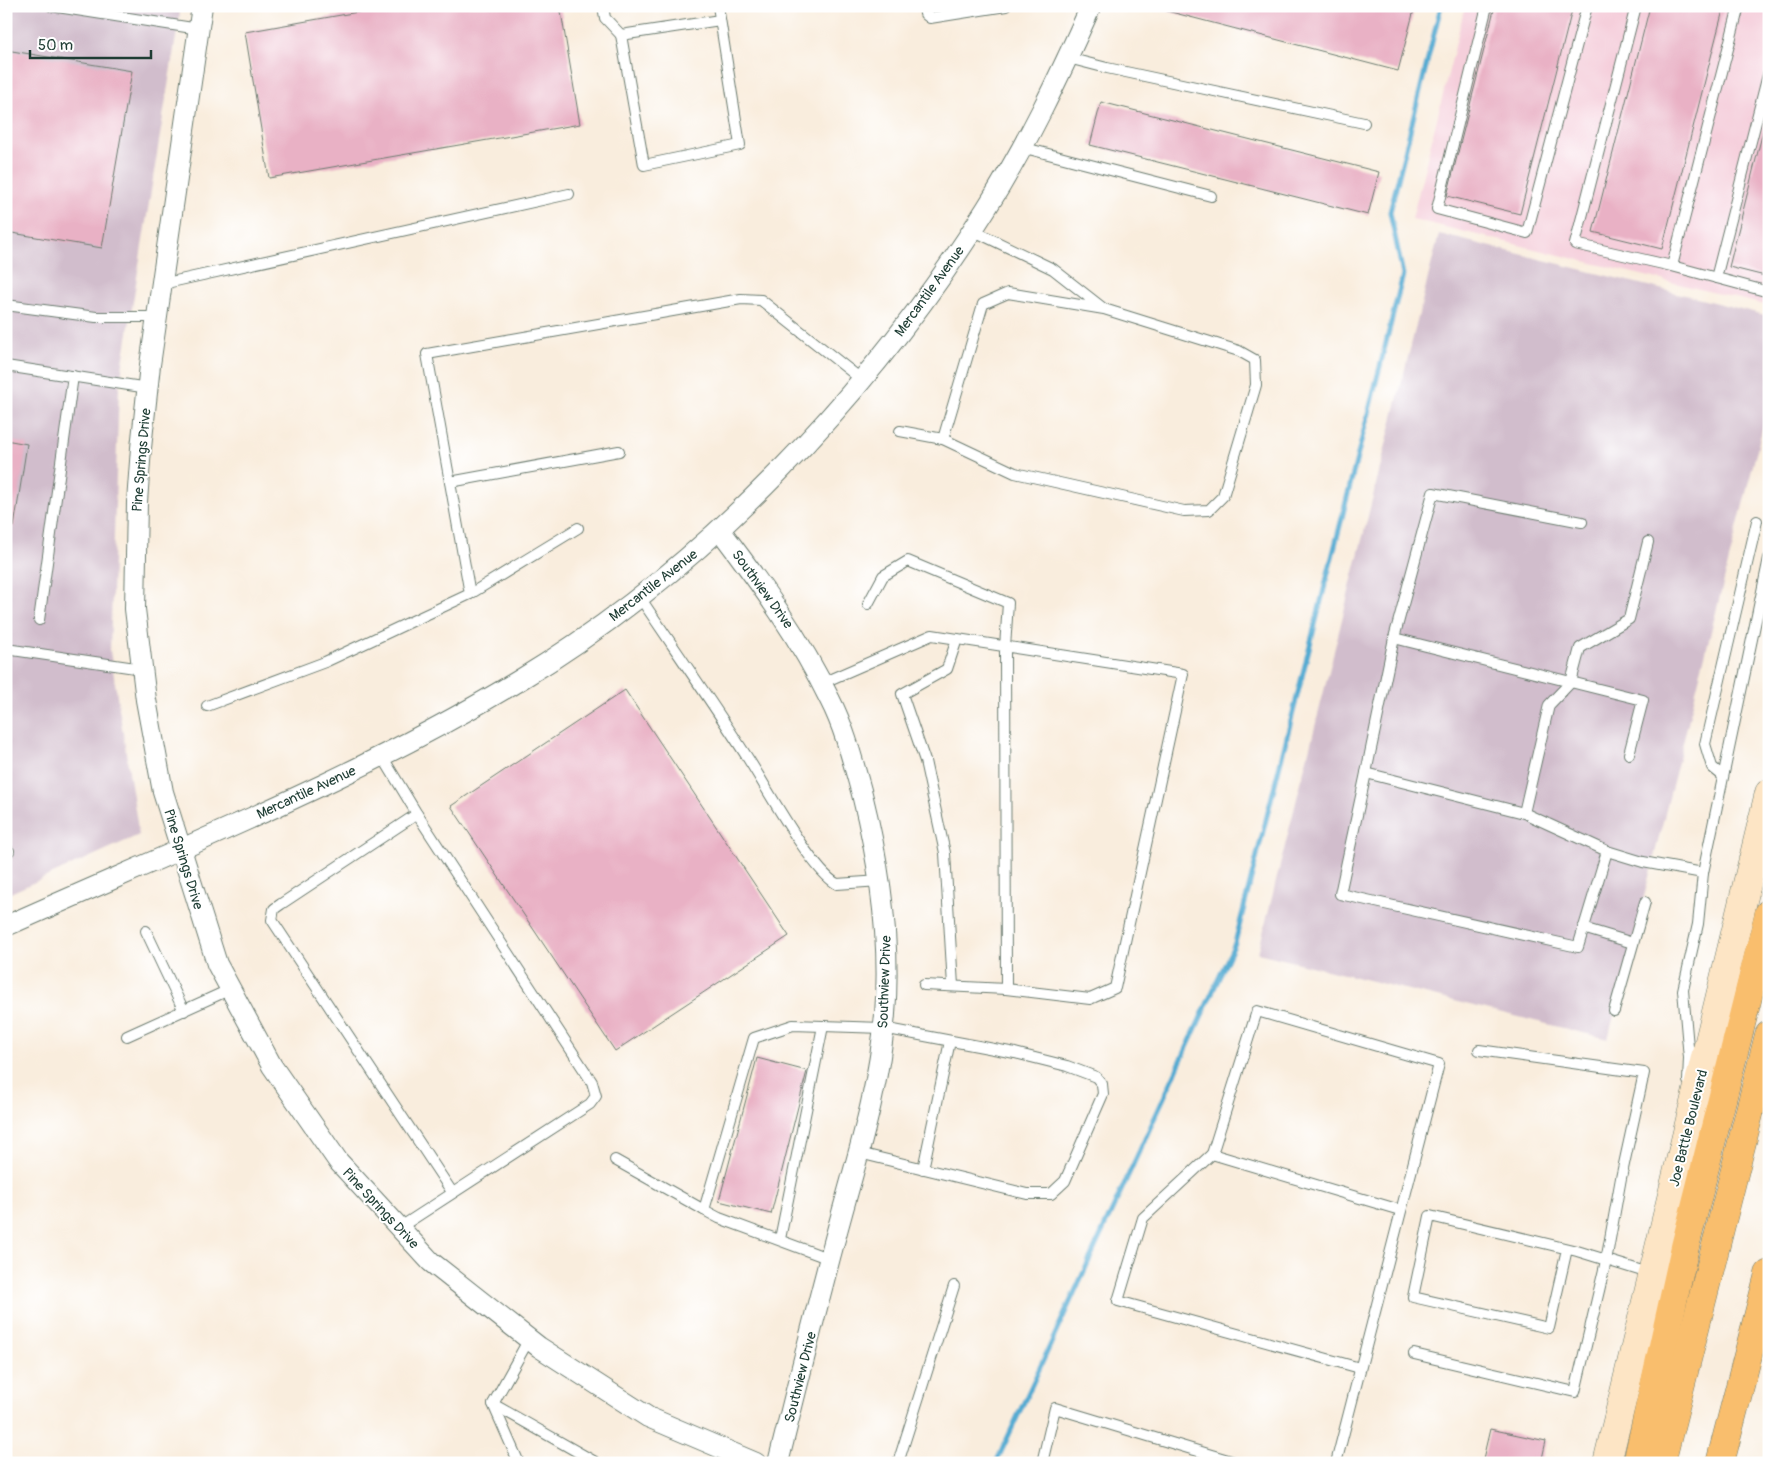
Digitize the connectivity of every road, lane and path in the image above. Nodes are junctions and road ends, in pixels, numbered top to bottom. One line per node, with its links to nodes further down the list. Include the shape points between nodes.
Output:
1 (51, 6): 14 (lane)
2 (202, 6): 14 (street, Pine Springs Drive)
3 (603, 6): 15 (lane, via 605,18)
4 (718, 6): 13 (lane)
5 (924, 6): 12 (lane, via 925,14 930,18)
6 (1006, 6): 12 (lane)
7 (1091, 6): 16 (street, Mercantile Avenue)
8 (1487, 6): 9 (lane, via 1437,209 1527,233)
9 (1587, 6)
10 (1636, 6): 23 (lane, via 1575,244)
11 (1739, 6): 23 (lane)
12 (964, 10)
13 (720, 20): 15 (lane); 15 (lane, via 740,145 644,165)
14 (199, 29): 25 (street, Pine Springs Drive)
15 (621, 35)
16 (1068, 58): 18 (lane); 19 (street, Mercantile Avenue)
17 (1769, 71): 24 (lane)
18 (1364, 123)
19 (1021, 147): 21 (lane); 22 (street, Mercantile Avenue)
20 (569, 194): 25 (lane)
21 (1211, 196)
22 (972, 230): 28 (lane, via 1053,269); 32 (street, Mercantile Avenue, via 925,300)
23 (1672, 266): 24 (lane)
24 (1716, 278): 26 (lane)
25 (162, 284): 29 (street, Pine Springs Drive)
26 (1769, 292)
27 (6, 304): 29 (lane, via 96,318)
28 (1104, 309): 35 (lane, via 1008,293 983,304); 35 (lane, via 1238,351 1255,360 1256,385 1223,496 1209,510 1184,511 1015,473)
29 (157, 317): 33 (street, Pine Springs Drive)
30 (6, 366): 31 (lane)
31 (73, 376): 33 (lane); 47 (lane)
32 (862, 380): 37 (lane, via 761,300 741,299 427,354); 41 (street, Mercantile Avenue)
33 (148, 388): 52 (street, Pine Springs Drive, via 136,502 135,609)
34 (900, 431): 35 (lane)
35 (943, 439)
36 (619, 451): 37 (lane)
37 (450, 482): 44 (lane)
38 (1757, 521): 59 (lane, via 1705,744 1712,767)
39 (1582, 522): 48 (lane, via 1433,493)
40 (578, 528): 44 (lane)
41 (720, 530): 45 (street, Mercantile Avenue); 54 (street, Southview Drive, via 778,607)
42 (1648, 542): 53 (lane, via 1628,619 1580,648)
43 (1769, 558): 59 (lane)
44 (470, 594): 55 (lane, via 325,662)
45 (639, 596): 57 (street, Mercantile Avenue, via 521,680); 66 (lane, via 749,759 798,839 826,874 837,884)
46 (868, 604): 50 (lane, via 883,576 908,561 1008,603)
47 (40, 620)
48 (1394, 638): 53 (lane); 58 (lane)
49 (957, 639): 50 (lane); 54 (lane, via 932,635); 74 (lane, via 947,669 902,694 925,761 945,853)
50 (1005, 647): 76 (lane); 76 (lane, via 1183,674 1115,988 1090,999)
51 (6, 649): 52 (lane)
52 (142, 669): 63 (street, Pine Springs Drive, via 163,792)
53 (1571, 682): 56 (lane, via 1642,700); 61 (lane, via 1550,705)
54 (822, 683): 66 (street, Southview Drive, via 844,733 856,772)
55 (207, 706)
56 (1629, 754)
57 (382, 756): 62 (lane); 63 (street, Mercantile Avenue)
58 (1366, 773): 61 (lane); 70 (lane, via 1340,894 1578,947)
59 (1723, 776): 65 (lane)
60 (1769, 793): 85 (main road, Joe Battle Boulevard)
61 (1524, 813): 64 (lane)
62 (417, 814): 90 (lane, via 592,1082 596,1096 590,1104); 90 (lane, via 274,909 272,920)
63 (180, 850): 69 (street, Mercantile Avenue); 75 (street, Pine Springs Drive, via 218,964)
64 (1608, 851): 65 (lane, via 1643,862); 70 (lane)
65 (1703, 873): 85 (lane, via 1698,924 1683,990 1689,1058)
66 (880, 881): 80 (street, Southview Drive, via 886,941)
67 (1645, 902): 72 (lane)
68 (1769, 913): 117 (highway, via 1685,1247)
69 (6, 926)
70 (1583, 928): 72 (lane)
71 (146, 931): 77 (lane)
72 (1634, 943): 78 (lane)
73 (924, 985): 74 (lane)
74 (953, 986): 76 (lane)
75 (230, 989): 77 (lane); 93 (street, Pine Springs Drive, via 272,1066 338,1161)
76 (1006, 989)
77 (184, 1011): 82 (lane)
78 (1614, 1011)
79 (823, 1026): 80 (lane); 91 (lane, via 793,1025 754,1038); 94 (lane)
80 (883, 1028): 83 (lane); 86 (street, Southview Drive)
81 (1769, 1035): 118 (highway)
82 (127, 1036)
83 (950, 1040): 89 (lane); 89 (lane, via 1067,1066 1096,1077 1102,1084 1103,1094 1065,1181 1058,1190 1045,1195 1027,1194)
84 (1479, 1050): 97 (lane, via 1644,1073)
85 (1684, 1144): 98 (main road, Joe Battle Boulevard)
86 (859, 1153): 89 (lane); 96 (street, Southview Drive)
87 (1212, 1154): 92 (lane); 92 (lane, via 1257,1011 1439,1064); 105 (lane, via 1143,1218 1118,1300)
88 (615, 1160): 91 (lane)
89 (924, 1169)
90 (452, 1192): 93 (lane)
91 (704, 1210): 94 (lane)
92 (1400, 1210): 105 (lane)
93 (399, 1228): 102 (street, Pine Springs Drive, via 431,1262)
94 (780, 1239): 96 (lane)
95 (1568, 1249): 95 (lane, via 1430,1216 1413,1297 1549,1328); 97 (lane)
96 (830, 1259): 111 (street, Southview Drive)
97 (1606, 1261): 98 (lane); 104 (lane, via 1575,1392)
98 (1652, 1274): 116 (main road, Joe Battle Boulevard)
99 (1769, 1274): 103 (highway)
100 (954, 1286): 112 (lane)
101 (1769, 1293): 103 (highway)
102 (529, 1339): 106 (lane); 110 (street, Pine Springs Drive, via 648,1417)
103 (1752, 1344): 119 (highway)
104 (1414, 1354)
105 (1360, 1368): 115 (lane)
106 (493, 1404): 108 (lane); 109 (lane)
107 (1206, 1458): 113 (lane, via 1055,1408); 114 (lane)
108 (519, 1463)
109 (597, 1463)
110 (756, 1463)
111 (778, 1463)
112 (898, 1463)
113 (1042, 1463)
114 (1238, 1463)
115 (1336, 1463)
116 (1607, 1463)
117 (1637, 1463)
118 (1660, 1463)
119 (1720, 1463)

